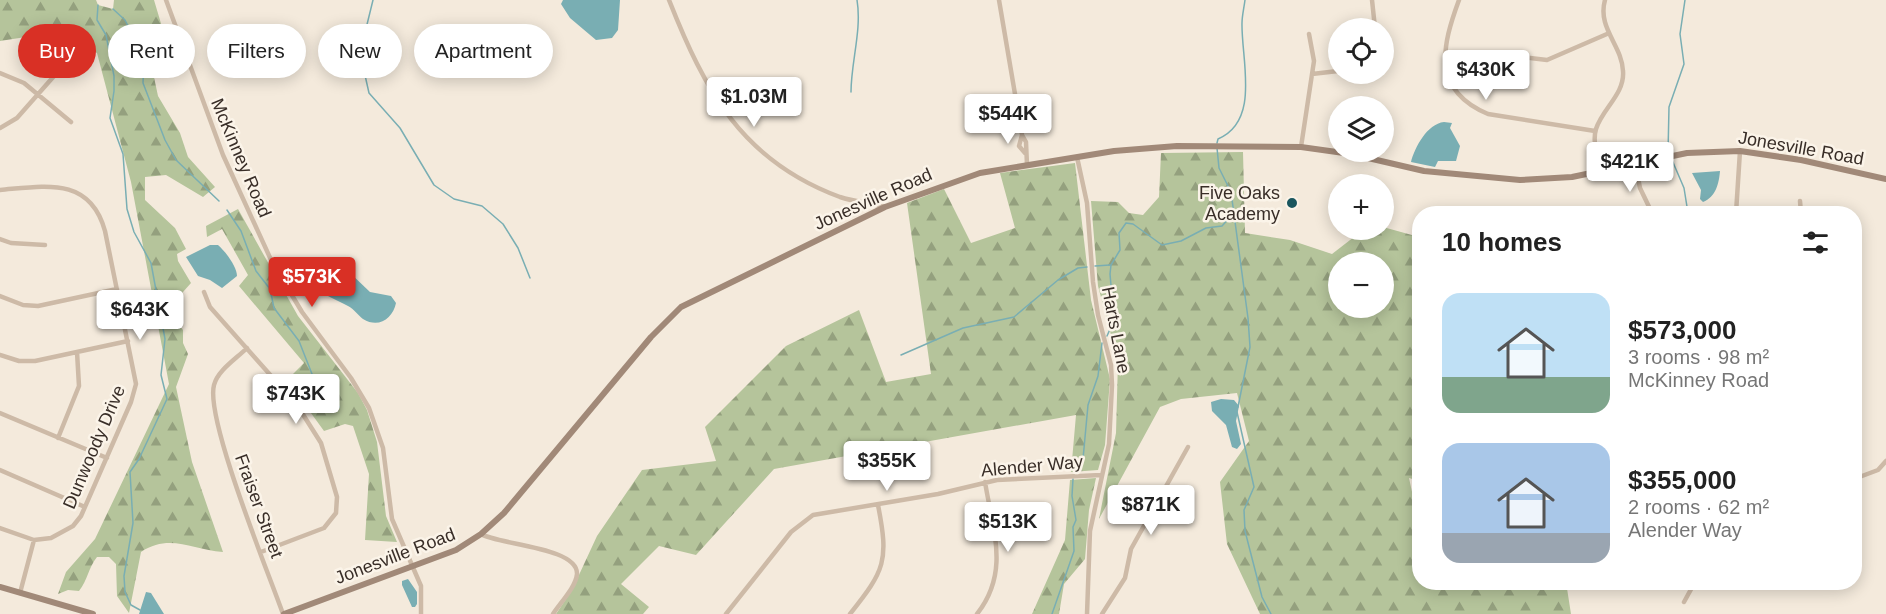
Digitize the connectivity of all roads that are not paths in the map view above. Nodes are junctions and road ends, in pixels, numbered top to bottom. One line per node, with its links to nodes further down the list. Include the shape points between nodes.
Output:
1 (166, 0): 56 (street, McKinney Road, via 223,155 272,262 369,408 383,448 393,519)
2 (669, 0): 31 (street, via 701,74 742,134 776,162 816,186 840,197)
3 (999, 0): 23 (street)
4 (1372, 0): 7 (street)
5 (1459, 0): 18 (street, via 1444,48 1445,67 1459,94 1488,114)
6 (1605, 0): 9 (street, via 1603,19)
7 (1374, 18)
8 (1309, 34): 13 (street)
9 (1607, 34): 10 (street, via 1547,60); 18 (street, via 1621,62 1622,80)
10 (1513, 56)
11 (0, 73): 15 (street)
12 (1328, 73): 13 (street)
13 (1312, 75): 19 (street)
14 (53, 78): 15 (street)
15 (39, 94): 16 (street); 17 (street, via 15,120)
16 (71, 122)
17 (0, 128)
18 (1595, 131): 24 (street)
19 (1301, 147): 21 (street, Jonesville Road, via 1146,147); 24 (street, Jonesville Road, via 1424,171 1484,178 1552,179)
20 (1740, 151): 22 (street, Jonesville Road, via 1706,151); 25 (street, Jonesville Road); 29 (street)
21 (1077, 157): 23 (street, Jonesville Road); 47 (street, Harts Lane, via 1087,203 1096,304 1112,373 1111,430)
22 (1635, 163): 24 (street, Jonesville Road); 28 (street)
23 (1027, 165): 31 (street, Jonesville Road, via 962,178)
24 (1601, 171)
25 (1886, 179)
26 (0, 190): 34 (street, Dunwoody Drive, via 63,187 89,200 102,220)
27 (1800, 201): 30 (street)
28 (1649, 206)
29 (1736, 206)
30 (1800, 206)
31 (885, 207): 53 (street, Jonesville Road, via 681,306 504,513)
32 (0, 239): 33 (street)
33 (45, 245)
34 (117, 289): 36 (street, via 38,306); 37 (street, Dunwoody Drive)
35 (204, 292): 38 (street, via 210,307)
36 (0, 296)
37 (128, 341): 39 (street); 44 (street, Dunwoody Drive, via 135,390)
38 (247, 348): 55 (street, Fraiser Street, via 218,375 213,394 224,448); 55 (street, via 296,403 319,440 337,501 334,516 324,528)
39 (77, 352): 40 (street, via 28,362); 42 (street, via 79,386)
40 (0, 355)
41 (0, 412): 42 (street)
42 (58, 438): 44 (street)
43 (1188, 447): 69 (street, via 1131,549 1125,578)
44 (107, 458): 51 (street, Dunwoody Drive)
45 (1886, 461): 48 (street, via 1878,470)
46 (0, 470): 51 (street)
47 (1101, 475): 49 (street, Alender Way); 68 (street, Harts Lane, via 1090,531)
48 (1862, 476)
49 (986, 482): 50 (street, Alender Way); 67 (street, via 997,573 993,591)
50 (878, 505): 65 (street, Alender Way, via 818,514 804,520); 66 (street, via 884,542 882,565 871,588)
51 (85, 507): 54 (street, Dunwoody Drive, via 68,530)
52 (0, 528): 54 (street)
53 (481, 534): 56 (street, Jonesville Road, via 456,550); 64 (street, via 549,551 573,564 576,578)
54 (34, 540): 59 (street)
55 (261, 552): 62 (street, Fraiser Street)
56 (414, 566): 62 (street, Jonesville Road); 63 (street, McKinney Road, via 422,592)
57 (0, 587): 59 (street)
58 (1691, 590): 60 (street)
59 (20, 593): 61 (street)
60 (1684, 602)
61 (93, 614)
62 (284, 614)
63 (421, 614)
64 (553, 614)
65 (726, 614)
66 (850, 614)
67 (977, 614)
68 (1087, 614)
69 (1102, 614)

